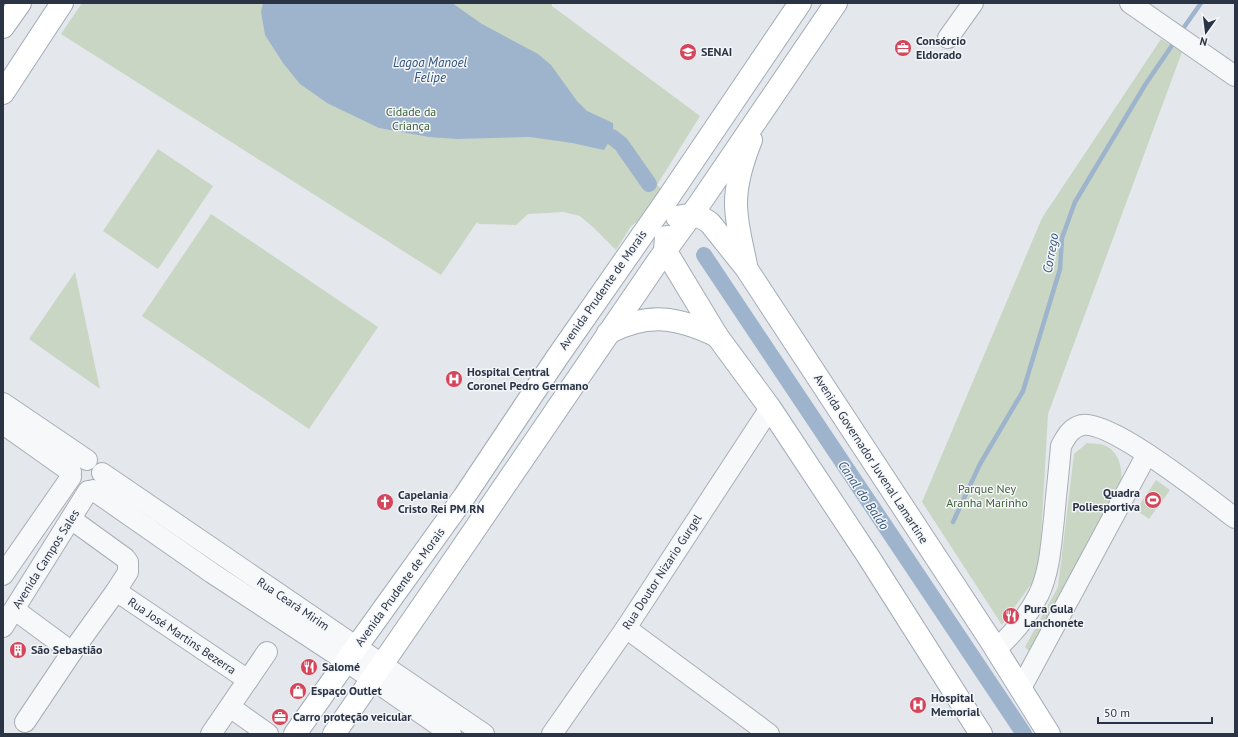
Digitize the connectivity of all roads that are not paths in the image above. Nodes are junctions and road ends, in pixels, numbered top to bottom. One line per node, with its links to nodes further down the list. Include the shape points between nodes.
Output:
1 (20, 3): 7 (main road)
2 (62, 3): 10 (main road)
3 (800, 3): 12 (main road, Avenida Prudente de Morais)
4 (836, 3): 11 (main road)
5 (973, 3): 8 (street)
6 (1130, 3): 9 (street)
7 (3, 27)
8 (948, 38)
9 (1235, 76)
10 (3, 93)
11 (769, 100): 13 (main road); 16 (main road, via 746,154 738,181 737,215)
12 (711, 134): 13 (main road, via 685,184); 14 (main road, Avenida Prudente de Morais)
13 (681, 216): 14 (main road, via 653,227); 15 (main road); 16 (main road, Avenida Governador Juvenal Lamartine, via 703,218 710,223)
14 (634, 245): 27 (main road, Avenida Prudente de Morais)
15 (665, 250): 17 (main road); 18 (main road)
16 (746, 268): 36 (main road, Avenida Governador Juvenal Lamartine)
17 (608, 333): 18 (main road, via 634,322 661,319 687,324); 31 (main road)
18 (717, 336): 20 (main road)
19 (3, 403): 23 (street)
20 (770, 408): 35 (street, Rua Doutor Nizario Gurgel); 53 (main road)
21 (3, 424): 25 (street)
22 (1147, 454): 28 (street); 36 (street, via 1096,426 1082,426 1069,431 1061,446 1050,553 1044,580 1027,614); 42 (street)
23 (87, 460): 24 (street, via 97,464); 25 (street, via 77,463)
24 (102, 473): 26 (street, via 100,484); 39 (street, Rua Ceará Mirim, via 240,569)
25 (71, 474): 26 (street, via 74,486 83,491); 30 (street, Avenida Campos Sales)
26 (90, 491): 29 (street, Avenida Campos Sales); 39 (street, Rua Ceará Mirim, via 212,573)
27 (464, 497): 31 (main road, via 470,507 468,517); 39 (main road, Avenida Prudente de Morais)
28 (1235, 518)
29 (71, 519): 32 (street, via 128,562 128,572); 33 (street, Avenida Campos Sales)
30 (3, 576)
31 (443, 576): 40 (main road)
32 (116, 592): 37 (street); 41 (street, Rua José Martins Bezerra)
33 (14, 610): 34 (street, Avenida Campos Sales); 37 (street)
34 (3, 627)
35 (626, 628): 51 (street, Rua Doutor Nizario Gurgel); 52 (street)
36 (996, 649): 42 (main road, Avenida Governador Juvenal Lamartine)
37 (72, 652): 44 (street)
38 (266, 652): 41 (street)
39 (352, 654): 40 (street, Rua Ceará Mirim); 47 (main road, Avenida Prudente de Morais)
40 (377, 672): 48 (main road); 49 (street, Rua Ceará Mirim); 50 (street, Rua Ceará Mirim)
41 (248, 680): 43 (street)
42 (1020, 688): 54 (main road, Avenida Governador Juvenal Lamartine)
43 (230, 707): 45 (street); 46 (street)
44 (25, 722)
45 (211, 734)
46 (268, 734)
47 (295, 734)
48 (334, 734)
49 (450, 734)
50 (484, 734)
51 (552, 734)
52 (769, 734)
53 (981, 734)
54 (1049, 734)

